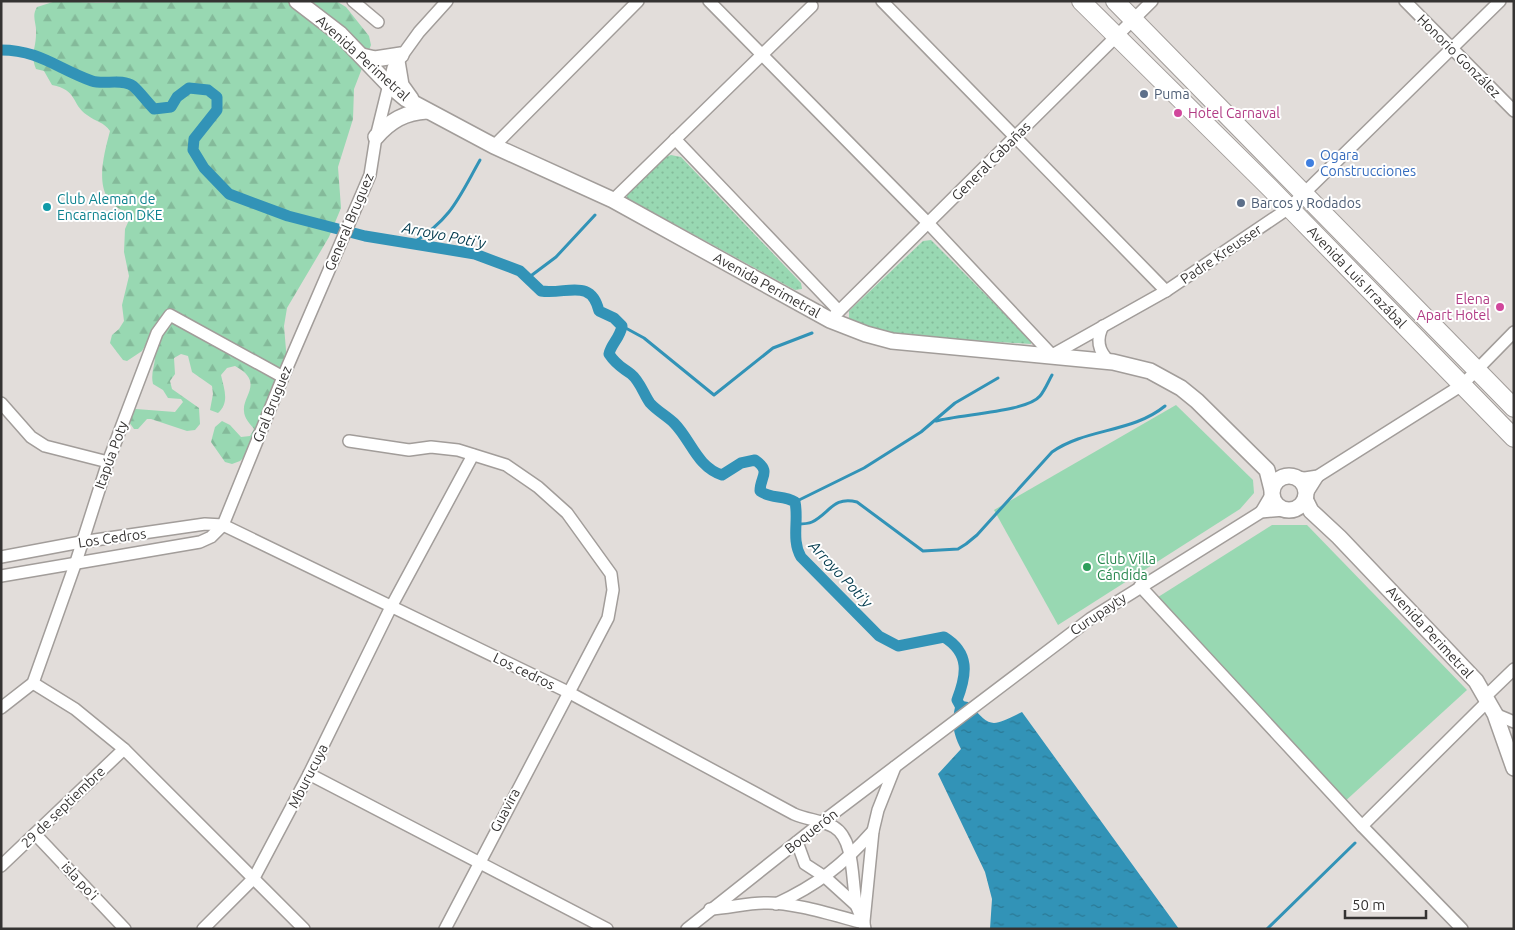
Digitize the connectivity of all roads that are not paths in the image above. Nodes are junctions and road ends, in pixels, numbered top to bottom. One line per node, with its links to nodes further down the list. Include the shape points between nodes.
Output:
1 (297, 1): 18 (main road, Avenida Perimetral, via 327,23)
2 (353, 1): 14 (street)
3 (447, 1): 19 (street, General Bruguez)
4 (638, 1): 26 (street)
5 (709, 1): 17 (street)
6 (882, 1): 23 (street)
7 (1081, 1): 15 (highway, Avenida Luis Irrazábal)
8 (1115, 1): 13 (highway)
9 (1152, 1): 13 (street, General Cabañas)
10 (1405, 1): 16 (street, Honorio González)
11 (1500, 1): 16 (street, Padre Kreusser)
12 (812, 6): 17 (street)
13 (1133, 20): 15 (street, General Cabañas); 27 (highway)
14 (378, 22)
15 (1116, 37): 23 (street, General Cabañas); 29 (highway, Avenida Luis Irrazábal)
16 (1452, 49): 22 (street, Honorio González); 27 (street, Padre Kreusser)
17 (761, 55): 25 (street); 30 (street)
18 (362, 56): 19 (main road); 20 (main road, Avenida Perimetral)
19 (399, 58): 20 (street, General Bruguez); 21 (main road, via 402,85)
20 (388, 84): 21 (main road, Avenida Perimetral); 24 (street, General Bruguez)
21 (422, 109): 24 (main road, via 396,119); 26 (main road, Avenida Perimetral)
22 (1514, 111)
23 (1016, 136): 30 (street, General Cabañas); 32 (street)
24 (376, 137): 31 (street, General Bruguez, via 372,167 360,201)
25 (675, 139): 28 (street); 33 (street)
26 (494, 146): 28 (main road, Avenida Perimetral)
27 (1304, 194): 29 (street, Padre Kreusser); 38 (highway)
28 (613, 200): 33 (main road, Avenida Perimetral)
29 (1289, 208): 32 (street, Padre Kreusser); 40 (highway, Avenida Luis Irrazábal)
30 (928, 223): 33 (street, General Cabañas); 36 (street)
31 (322, 284): 39 (street, Gral Bruguez)
32 (1166, 291): 34 (street, Padre Kreusser)
33 (835, 315): 36 (main road, Avenida Perimetral, via 876,338 892,341)
34 (1103, 326): 36 (street, Padre Kreusser); 37 (street, via 1098,343)
35 (1514, 332): 38 (street)
36 (1052, 355): 37 (main road, Avenida Perimetral)
37 (1109, 362): 47 (main road, Avenida Perimetral, via 1150,371 1181,388)
38 (1476, 369): 40 (street); 42 (highway)
39 (283, 377): 46 (street, Itapúa Poty, via 170,316 157,333); 53 (street, Gral Bruguez)
40 (1462, 385): 43 (highway, Avenida Luis Irrazábal); 49 (street)
41 (1, 403): 46 (street, via 31,437 45,446)
42 (1514, 408)
43 (1514, 438)
44 (349, 441): 45 (street, Guavira, via 409,450 431,447 458,450)
45 (473, 455): 59 (street, Mburucuya); 62 (street, Guavira, via 506,465 538,487 567,513 611,574 613,590 608,618)
46 (108, 462): 54 (street, Itapúa Poty)
47 (1266, 470): 48 (main road, Avenida Perimetral); 50 (main road, Avenida Perimetral)
48 (1291, 476): 49 (street); 50 (main road, via 1278,480); 51 (main road, Avenida Perimetral, via 1304,484)
49 (1318, 476): 51 (street)
50 (1272, 492): 51 (main road, Avenida Perimetral, via 1275,504); 52 (street, Curupayty)
51 (1298, 504): 52 (street, Curupayty); 63 (main road, Avenida Perimetral, via 1340,538 1463,665)
52 (1261, 512): 58 (street, Curupayty)
53 (223, 525): 54 (street, Los Cedros, via 205,524); 56 (street, via 200,542); 59 (street, Los cedros)
54 (81, 542): 55 (street, Los Cedros); 56 (street, Itapúa Poty)
55 (1, 557)
56 (76, 562): 57 (street); 61 (street, Itapúa Poty)
57 (1, 576)
58 (1140, 586): 66 (street, Curupayty, via 1083,624); 72 (street)
59 (391, 607): 62 (street, Los cedros); 70 (street, Mburucuya)
60 (1514, 669): 63 (street)
61 (32, 683): 64 (street); 67 (street, via 75,708)
62 (568, 692): 71 (street, Los cedros, via 794,814); 77 (street, Guavira)
63 (1490, 704): 65 (street); 69 (main road, Avenida Perimetral); 72 (street)
64 (1, 708)
65 (1514, 722)
66 (935, 734): 68 (street, Boquerón)
67 (124, 749): 74 (street, 29 de septiembre); 80 (street)
68 (896, 766): 71 (street, Boquerón); 73 (street)
69 (1514, 768)
70 (309, 774): 77 (street); 80 (street, Mburucuya)
71 (822, 822): 75 (street, Boquerón); 76 (street, via 833,826 842,835)
72 (1362, 826): 91 (street)
73 (873, 831): 76 (street); 84 (street)
74 (34, 834): 78 (street, 29 de septiembre); 85 (street, isla po'i)
75 (797, 842): 79 (street, via 805,864); 83 (street, Boquerón)
76 (850, 857): 79 (street); 82 (street)
77 (478, 862): 88 (street, Guavira); 89 (street)
78 (1, 866)
79 (826, 877): 81 (street); 82 (street)
80 (254, 878): 86 (street, Mburucuya); 87 (street)
81 (776, 904): 83 (street); 84 (street, via 826,913)
82 (857, 906): 84 (street)
83 (710, 909): 90 (street, Boquerón)
84 (865, 926)
85 (125, 929)
86 (203, 929)
87 (304, 929)
88 (445, 929)
89 (606, 929)
90 (687, 929)
91 (1462, 929)

